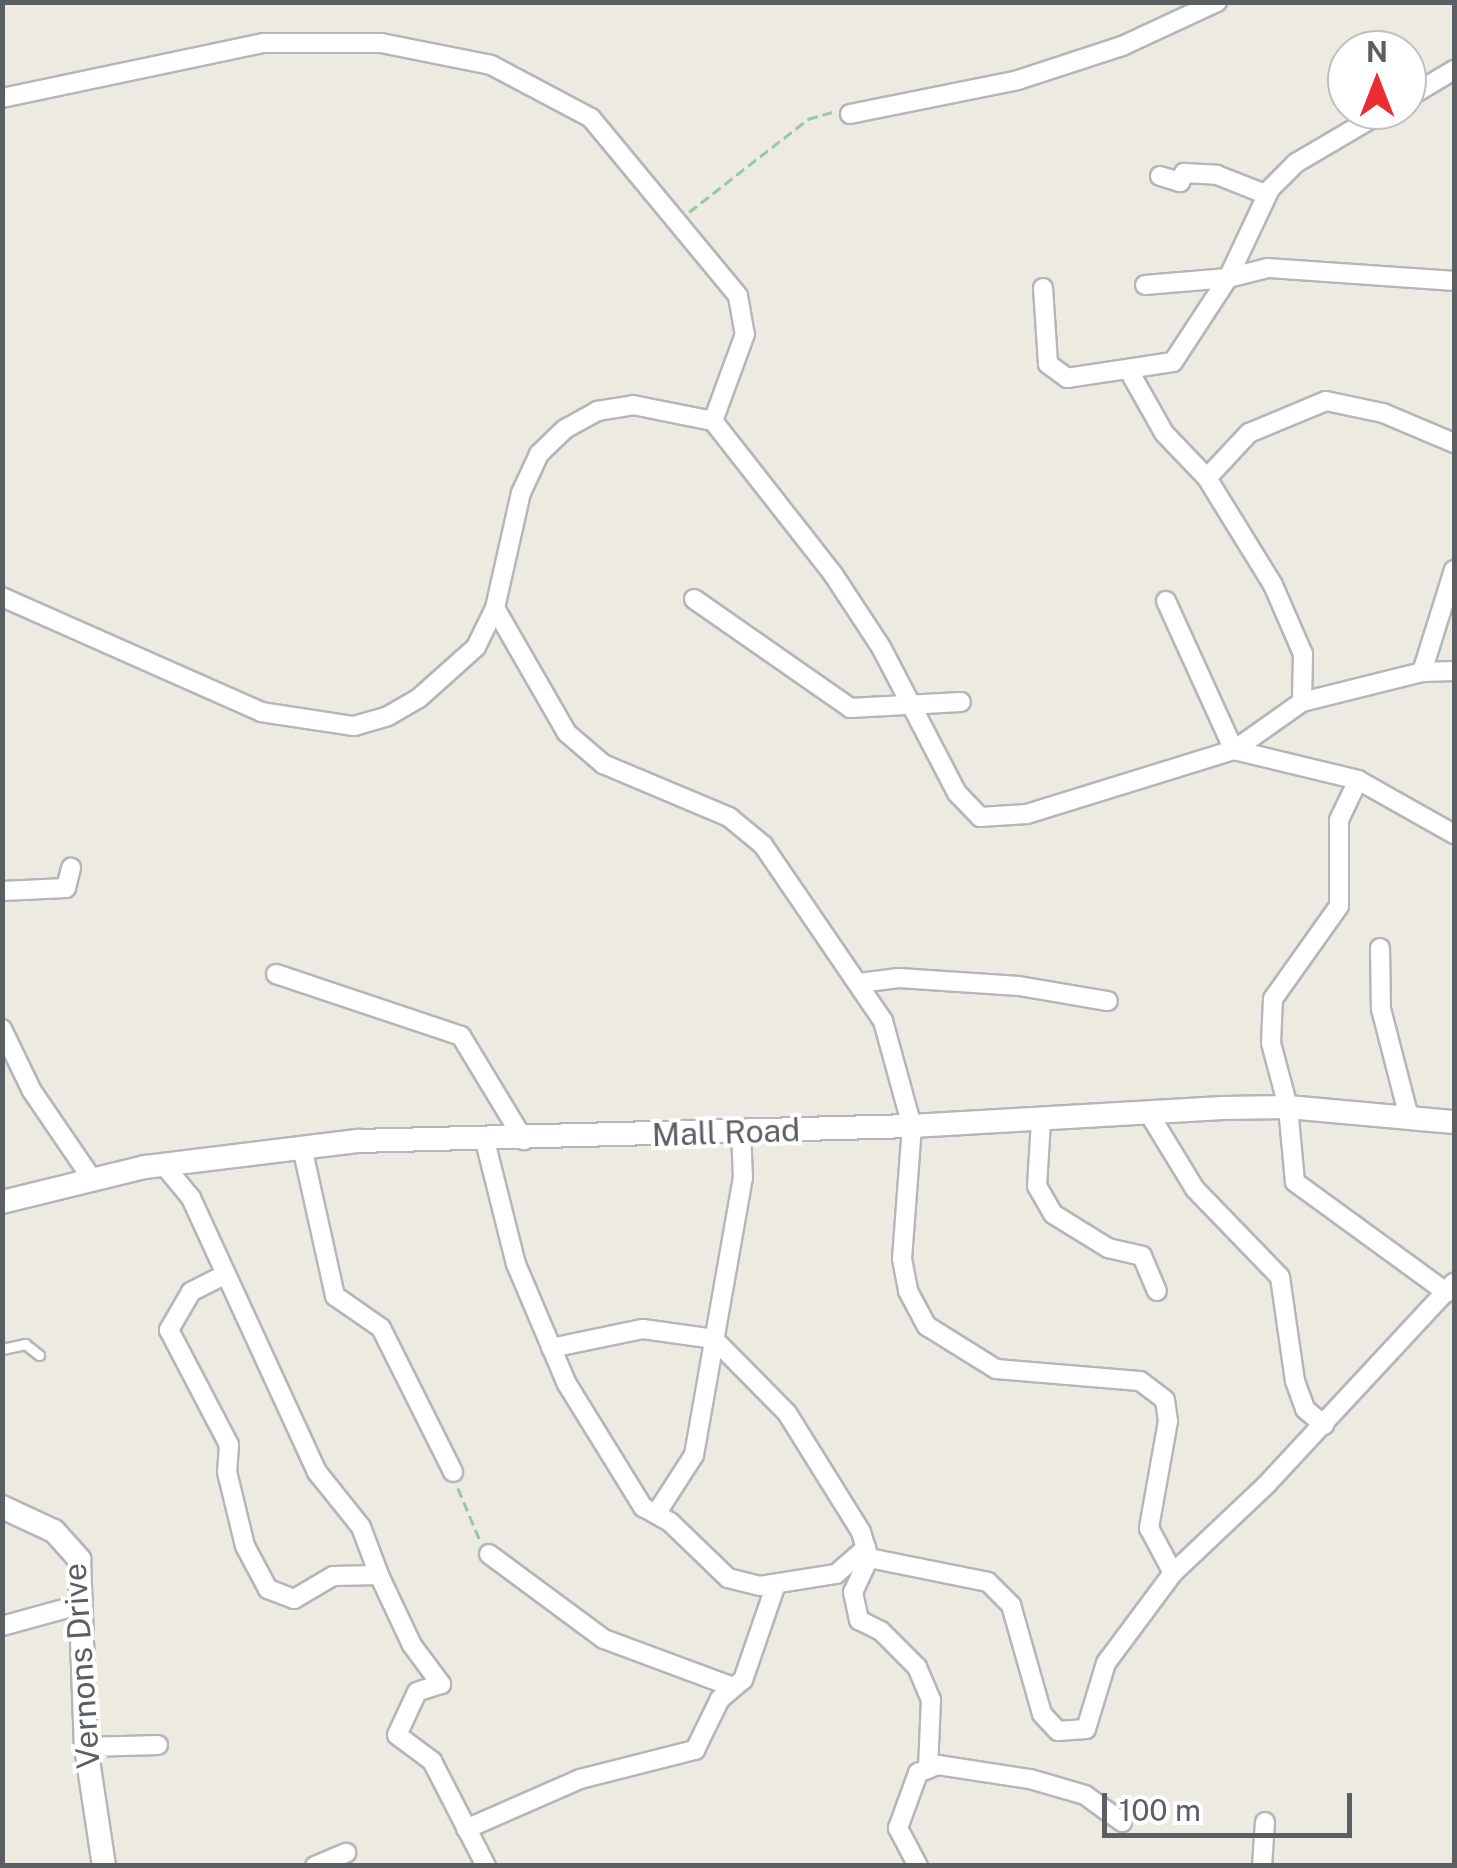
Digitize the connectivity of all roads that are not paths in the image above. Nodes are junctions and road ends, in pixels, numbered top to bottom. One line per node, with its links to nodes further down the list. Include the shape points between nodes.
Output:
1 (1217, 2): 5 (street, via 1122,46 1003,84)
2 (1454, 70): 3 (street)
3 (1427, 86)
4 (2, 98): 14 (street, via 263,43 381,43 492,66 590,118 680,220 744,314 741,354)
5 (850, 114)
6 (1352, 130): 8 (street, via 1296,163)
7 (1160, 176): 8 (street, via 1180,182 1184,173 1216,175)
8 (1265, 194): 9 (street)
9 (1228, 278): 10 (street, via 1268,268); 11 (street); 13 (street, via 1173,362)
10 (1454, 281)
11 (1145, 286)
12 (1043, 288): 13 (street, via 1048,364 1067,378)
13 (1128, 369): 16 (street, via 1164,433)
14 (713, 422): 21 (street, via 634,404 565,429 539,454 521,492); 26 (street, via 833,574)
15 (1454, 443): 16 (street, via 1383,413 1326,401 1248,433)
16 (1207, 478): 25 (street, via 1274,586 1303,654)
17 (1454, 570): 23 (street)
18 (2, 597): 21 (street, via 261,712 336,725 388,716 419,698 476,647)
19 (694, 599): 26 (street, via 850,708)
20 (1166, 602): 27 (street)
21 (495, 608): 34 (street, via 567,733 603,764 729,817 764,845)
22 (1454, 671): 23 (street)
23 (1422, 672): 25 (street)
24 (961, 702): 26 (street)
25 (1302, 702): 27 (street)
26 (913, 704): 27 (street, via 957,794 980,817 998,820)
27 (1234, 750): 28 (street)
28 (1358, 780): 29 (street); 37 (street, via 1340,820 1340,906 1273,999 1271,1043)
29 (1454, 834)
30 (71, 868): 31 (street, via 66,888)
31 (2, 890)
32 (1380, 948): 39 (street, via 1381,1009)
33 (276, 974): 44 (street, via 461,1036)
34 (859, 983): 35 (street, via 899,978 1019,986); 42 (street, via 883,1022)
35 (1108, 1001)
36 (2, 1029): 48 (street, via 32,1091)
37 (1288, 1107): 38 (street, Mall Road); 39 (street, Mall Road); 51 (street, via 1295,1182)
38 (1148, 1112): 40 (street, Mall Road); 57 (street, via 1194,1189 1280,1278 1295,1381 1305,1409)
39 (1409, 1117): 41 (street, Mall Road)
40 (1041, 1121): 42 (street, Mall Road); 52 (street, via 1037,1186 1053,1214 1108,1248 1142,1256)
41 (1454, 1122)
42 (912, 1126): 43 (street, Mall Road); 63 (street, via 902,1258 908,1291 927,1326 996,1369 1140,1381 1159,1391 1168,1421 1150,1528)
43 (741, 1133): 44 (street, Mall Road); 53 (street, via 743,1178)
44 (524, 1140): 45 (street, Mall Road)
45 (484, 1141): 46 (street, Mall Road); 54 (street, via 516,1264)
46 (302, 1147): 47 (street, Mall Road); 58 (street, via 335,1296 381,1328)
47 (162, 1164): 48 (street, Mall Road); 50 (street, via 190,1198)
48 (92, 1180): 49 (street, Mall Road)
49 (2, 1202)
50 (224, 1275): 64 (street, via 317,1472 360,1527); 64 (street, via 192,1292 169,1330 229,1445 227,1472 255,1568 268,1590 294,1599 333,1576)
51 (1450, 1288): 57 (street)
52 (1157, 1291)
53 (714, 1339): 54 (street, via 644,1329); 60 (street, via 694,1455); 61 (street, via 787,1413)
54 (552, 1348): 60 (street, via 595,1430 644,1507)
55 (2, 1349): 56 (lane, via 25,1344)
56 (39, 1355)
57 (1324, 1424): 63 (street)
58 (453, 1472)
59 (2, 1508): 66 (street, Vernons Drive, via 69,1542 79,1560)
60 (656, 1514): 65 (street, via 728,1578)
61 (867, 1553): 63 (street, via 988,1582 1012,1605 1042,1714 1058,1731 1074,1734 1093,1720 1106,1663); 65 (street, via 836,1574); 71 (street, via 853,1592 858,1620 917,1667 931,1700)
62 (488, 1554): 68 (street, via 604,1639)
63 (1173, 1573)
64 (379, 1575): 74 (street, via 412,1645 441,1684 422,1686 397,1736 432,1761)
65 (775, 1587): 68 (street, via 743,1680)
66 (82, 1604): 67 (street); 70 (street, Vernons Drive)
67 (2, 1626)
68 (733, 1688): 74 (street, via 695,1750 580,1780)
69 (158, 1745): 70 (street)
70 (86, 1747): 76 (street, Vernons Drive)
71 (928, 1769): 72 (street, via 1030,1779 1085,1796); 79 (street, via 918,1773 898,1828)
72 (1122, 1822)
73 (1266, 1822): 80 (street)
74 (466, 1829): 78 (street)
75 (346, 1853): 77 (street)
76 (104, 1866)
77 (315, 1866)
78 (486, 1866)
79 (918, 1866)
80 (1262, 1866)

